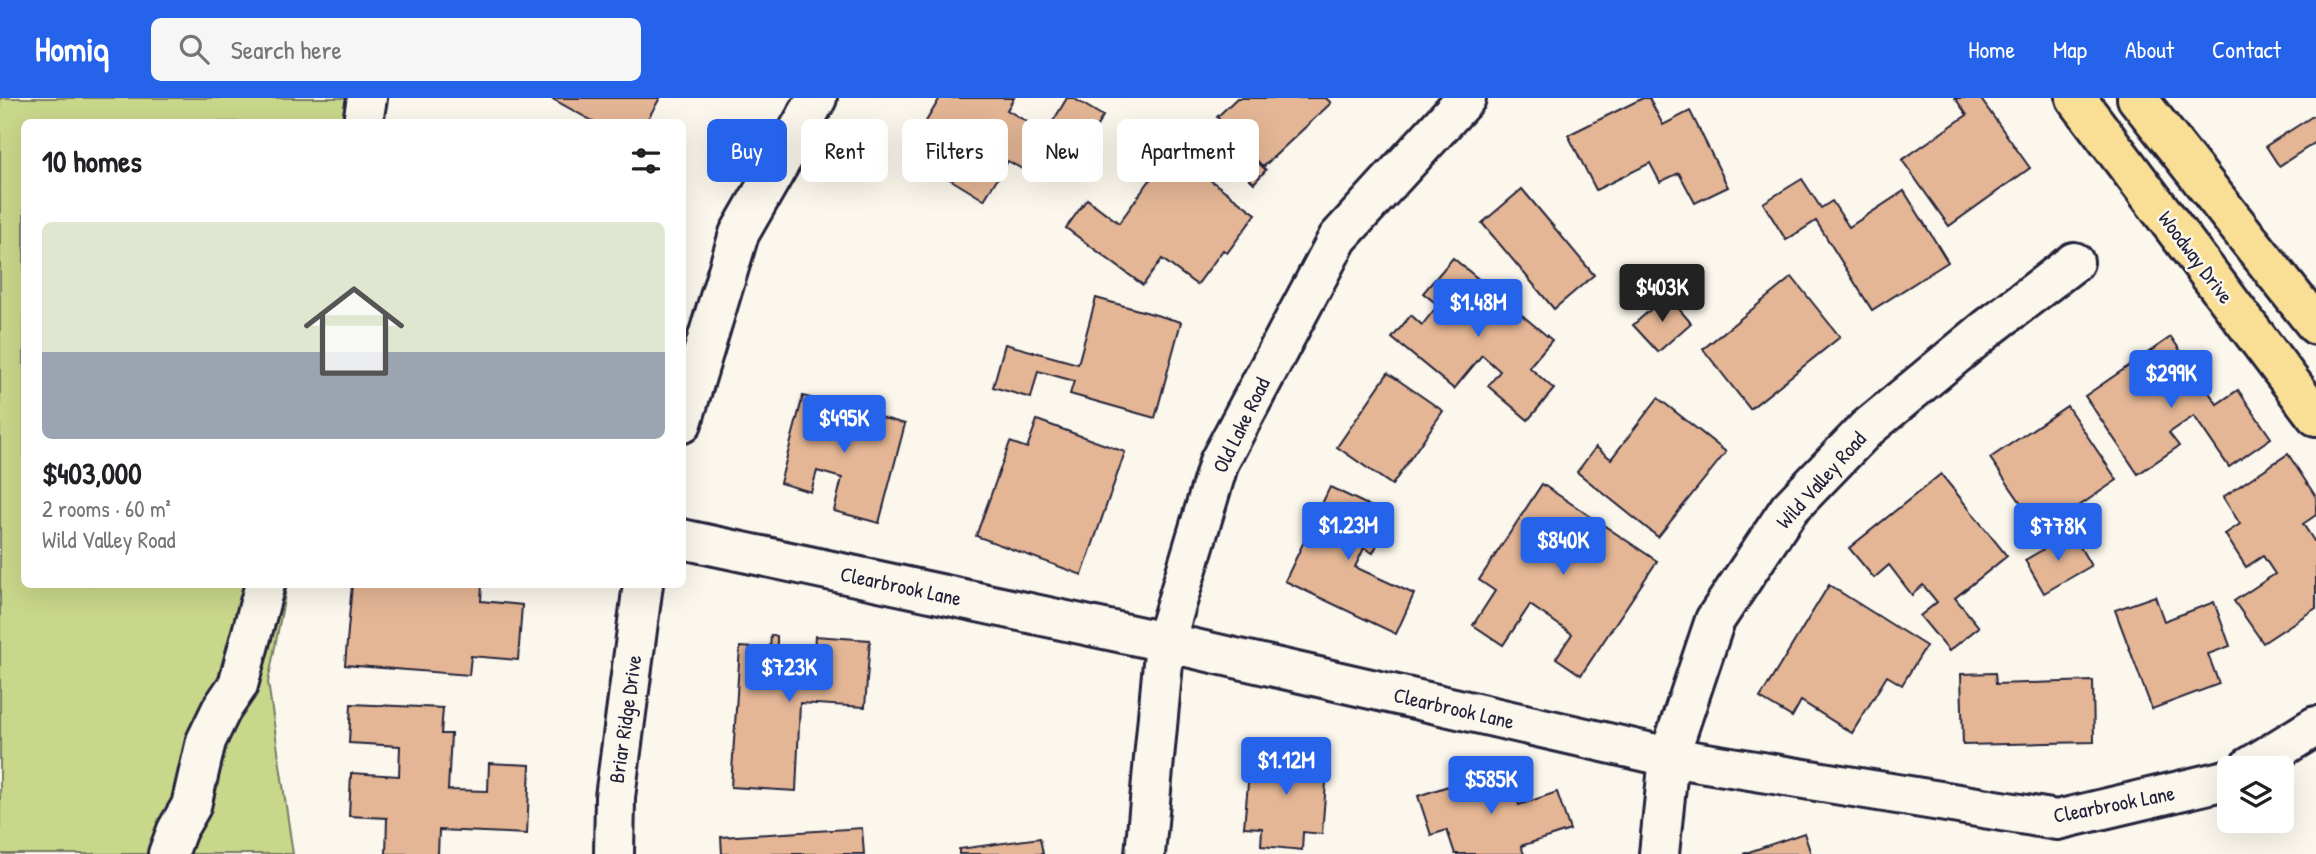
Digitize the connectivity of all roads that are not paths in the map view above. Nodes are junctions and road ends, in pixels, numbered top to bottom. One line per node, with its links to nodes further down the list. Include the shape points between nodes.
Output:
1 (367, 98): 6 (street)
2 (817, 98): 9 (street, via 739,234)
3 (1466, 98): 14 (street, Old Lake Road, via 1338,238 1219,462)
4 (2076, 98): 10 (main road, Woodway Drive)
5 (2137, 98): 8 (main road)
6 (364, 119)
7 (2074, 262): 17 (street, Wild Valley Road, via 1866,429 1789,509 1715,621)
8 (2316, 325)
9 (686, 410)
10 (2316, 416)
11 (686, 540): 14 (street, Clearbrook Lane)
12 (264, 588): 19 (street, via 238,685 206,741 191,806)
13 (642, 588): 20 (street, Briar Ridge Drive, via 615,796)
14 (1165, 642): 17 (street, Clearbrook Lane); 21 (street, Old Lake Road)
15 (2316, 726): 16 (street)
16 (2267, 756)
17 (1669, 757): 18 (street, Clearbrook Lane, via 2057,820); 22 (street, Wild Valley Road)
18 (2217, 782)
19 (168, 854)
20 (614, 854)
21 (1145, 854)
22 (1659, 854)

